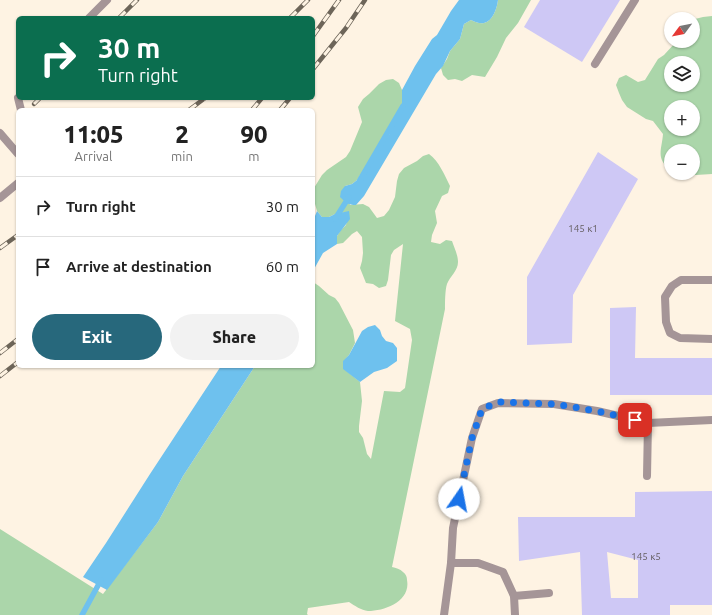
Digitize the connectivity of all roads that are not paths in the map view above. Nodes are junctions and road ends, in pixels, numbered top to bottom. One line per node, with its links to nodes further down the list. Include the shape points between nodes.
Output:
1 (107, 0): 3 (lane)
2 (635, 0): 4 (lane)
3 (91, 16)
4 (595, 64)
5 (0, 133): 6 (lane)
6 (16, 152)
7 (16, 186): 8 (lane)
8 (0, 198)
9 (712, 280): 10 (lane, via 682,280 672,286 665,297 666,322 670,333 680,338)
10 (712, 339)
11 (712, 420): 12 (lane)
12 (648, 423): 13 (lane); 14 (lane, via 554,404 498,402 482,409 472,438 453,528)
13 (647, 476)
14 (451, 563): 16 (lane, via 478,563 503,572); 17 (lane)
15 (549, 594): 16 (lane)
16 (514, 596): 18 (lane)
17 (444, 615)
18 (515, 615)

